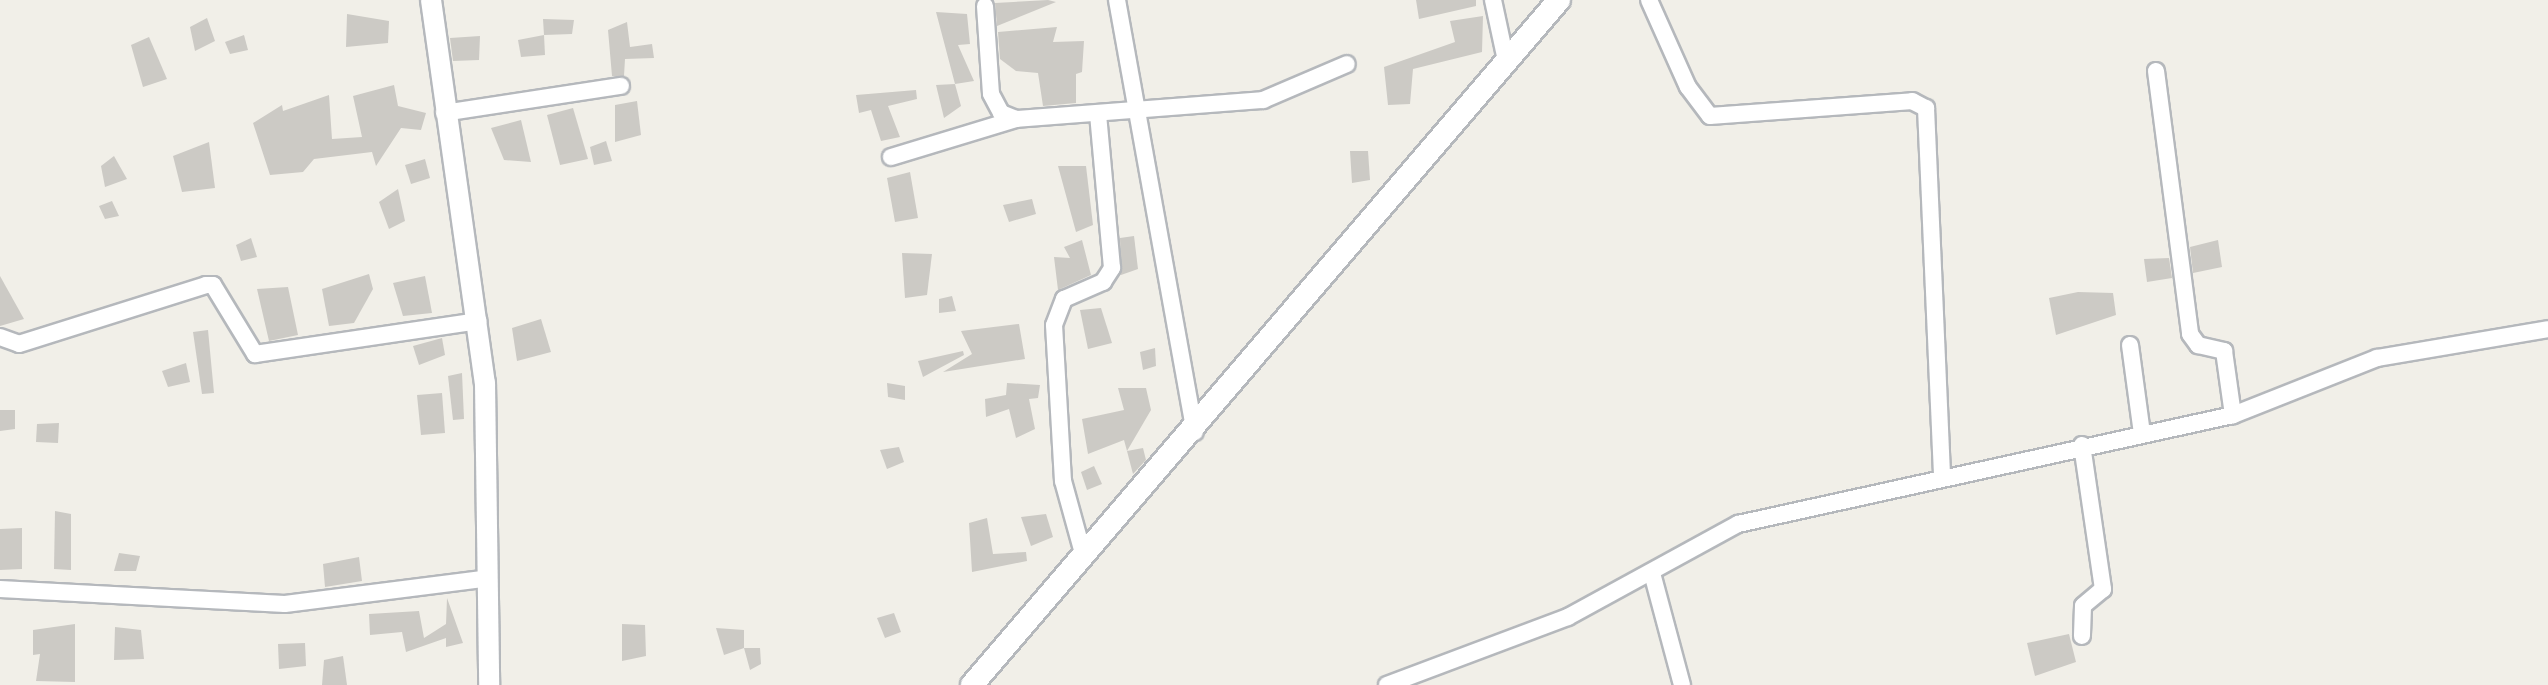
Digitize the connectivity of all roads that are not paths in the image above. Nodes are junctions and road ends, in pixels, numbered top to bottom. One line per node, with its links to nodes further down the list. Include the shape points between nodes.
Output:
1 (431, 0): 12 (street)
2 (1117, 0): 11 (street)
3 (1493, 0): 7 (street)
4 (1559, 0): 7 (main road)
5 (1649, 0): 24 (street, via 1688,87 1710,116 1912,101 1926,108)
6 (985, 6): 14 (street, via 991,94 1001,113)
7 (1505, 56): 21 (main road)
8 (1347, 64): 11 (street, via 1263,100)
9 (2156, 71): 20 (street, via 2190,334 2198,345 2224,351)
10 (621, 86): 12 (street)
11 (1134, 110): 13 (street); 21 (street)
12 (444, 113): 16 (street)
13 (1098, 114): 14 (street); 25 (street, via 1112,268 1103,282 1064,299 1055,312 1063,481)
14 (1016, 119): 15 (street)
15 (891, 157)
16 (479, 321): 18 (street, via 255,354 213,285 206,285 19,344); 27 (street, via 489,527)
17 (2548, 329): 20 (street, via 2351,365)
18 (0, 337)
19 (2130, 345): 22 (street)
20 (2233, 415): 22 (street)
21 (1195, 432): 25 (main road)
22 (2142, 434): 23 (street)
23 (2082, 445): 24 (street); 29 (street, via 2103,589 2083,606)
24 (1942, 475): 26 (street, via 1715,531)
25 (1084, 557): 31 (main road)
26 (1652, 573): 32 (street, via 1507,643); 33 (street)
27 (484, 579): 28 (street, via 285,604); 30 (street)
28 (0, 589)
29 (2082, 636)
30 (489, 685)
31 (972, 685)
32 (1387, 685)
33 (1682, 685)

